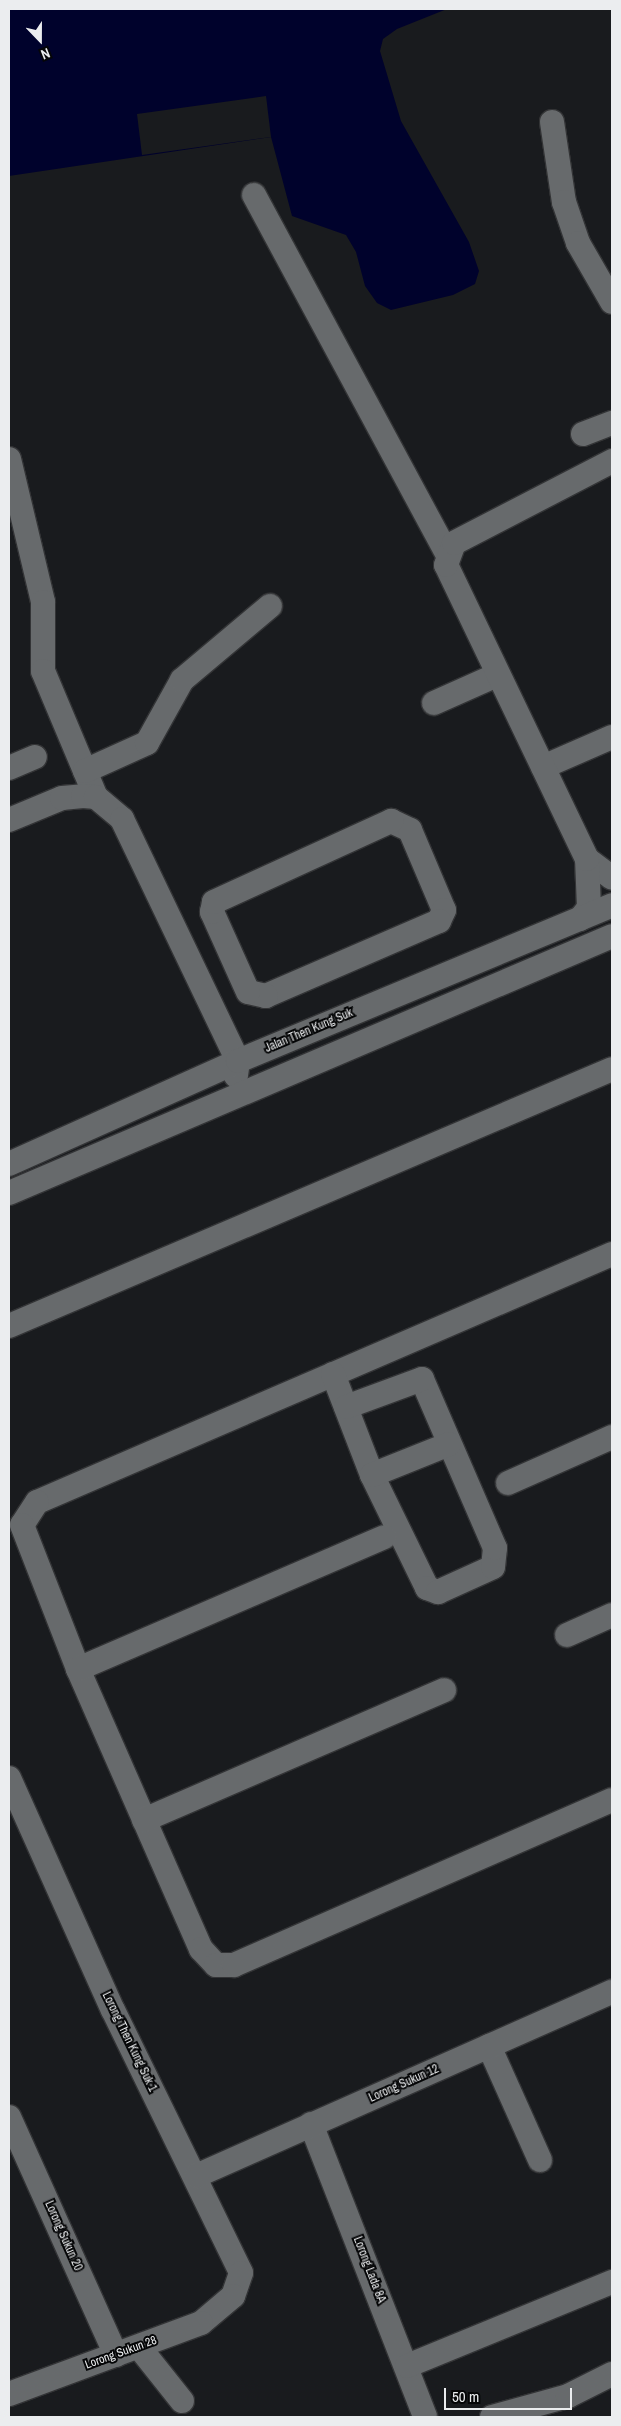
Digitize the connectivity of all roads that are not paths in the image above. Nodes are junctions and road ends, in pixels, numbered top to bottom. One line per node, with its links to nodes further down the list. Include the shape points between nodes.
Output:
1 (552, 122): 3 (street, via 564,202 578,243)
2 (254, 195): 8 (street, via 311,294 371,418)
3 (612, 302)
4 (612, 423): 5 (street)
5 (583, 434)
6 (9, 459): 16 (street, via 43,602 43,671)
7 (612, 461): 8 (street, via 465,536)
8 (447, 554): 10 (street, via 451,579)
9 (270, 606): 16 (street, via 182,680 147,743)
10 (497, 675): 11 (street); 15 (street)
11 (434, 702)
12 (612, 737): 15 (street)
13 (35, 757): 14 (street)
14 (9, 768)
15 (543, 768): 19 (street)
16 (86, 771): 17 (street)
17 (96, 798): 18 (street, via 62,798); 25 (street, via 122,819)
18 (9, 820)
19 (587, 859): 20 (street); 22 (street, via 589,908)
20 (612, 878)
21 (612, 905): 22 (street, Jalan Then Kung Suk)
22 (594, 916): 26 (street, Jalan Then Kung Suk)
23 (612, 936): 27 (street)
24 (248, 992): 24 (street, via 266,996 440,921 444,910 407,826 391,821 214,902 212,912); 25 (street)
25 (213, 1008): 26 (street)
26 (238, 1061): 27 (street); 29 (street, via 233,1083); 30 (street, Jalan Then Kung Suk)
27 (298, 1068): 29 (street)
28 (612, 1069): 33 (street)
29 (216, 1102): 31 (street)
30 (9, 1164)
31 (9, 1193)
32 (612, 1254): 34 (street)
33 (9, 1326)
34 (333, 1374): 35 (street); 43 (street, via 32,1507 22,1534)
35 (346, 1407): 37 (street, via 422,1379); 38 (street)
36 (612, 1437): 39 (street)
37 (449, 1444): 38 (street); 38 (street, via 497,1557 493,1567 438,1592 425,1585)
38 (372, 1475)
39 (508, 1484)
40 (384, 1537): 43 (street)
41 (612, 1615): 42 (street)
42 (567, 1635)
43 (78, 1669): 47 (street)
44 (444, 1690): 47 (street)
45 (9, 1778): 53 (street, Lorong Then Kung Suk 1, via 113,2010)
46 (612, 1800): 47 (street, via 234,1965 222,1966 210,1961 201,1949)
47 (144, 1820)
48 (612, 1992): 49 (street, Lorong Sukun 12)
49 (489, 2046): 51 (street, Lorong Sukun 12); 52 (street)
50 (9, 2117): 57 (street, Lorong Sukun 20)
51 (312, 2124): 53 (street, Lorong Sukun 12); 58 (street, Lorong Lada 8A)
52 (540, 2160)
53 (196, 2176): 55 (street, Lorong Then Kung Suk 1, via 238,2260 241,2273)
54 (612, 2282): 58 (street)
55 (228, 2302): 56 (street, Lorong Sukun 28, via 201,2323)
56 (139, 2347): 57 (street, Lorong Sukun 28); 61 (street)
57 (116, 2355): 60 (street, Lorong Sukun 28)
58 (407, 2366): 62 (street, Lorong Lada 8A)
59 (612, 2374): 63 (street, via 568,2396)
60 (9, 2394)
61 (182, 2401)
62 (425, 2417)
63 (492, 2417)

